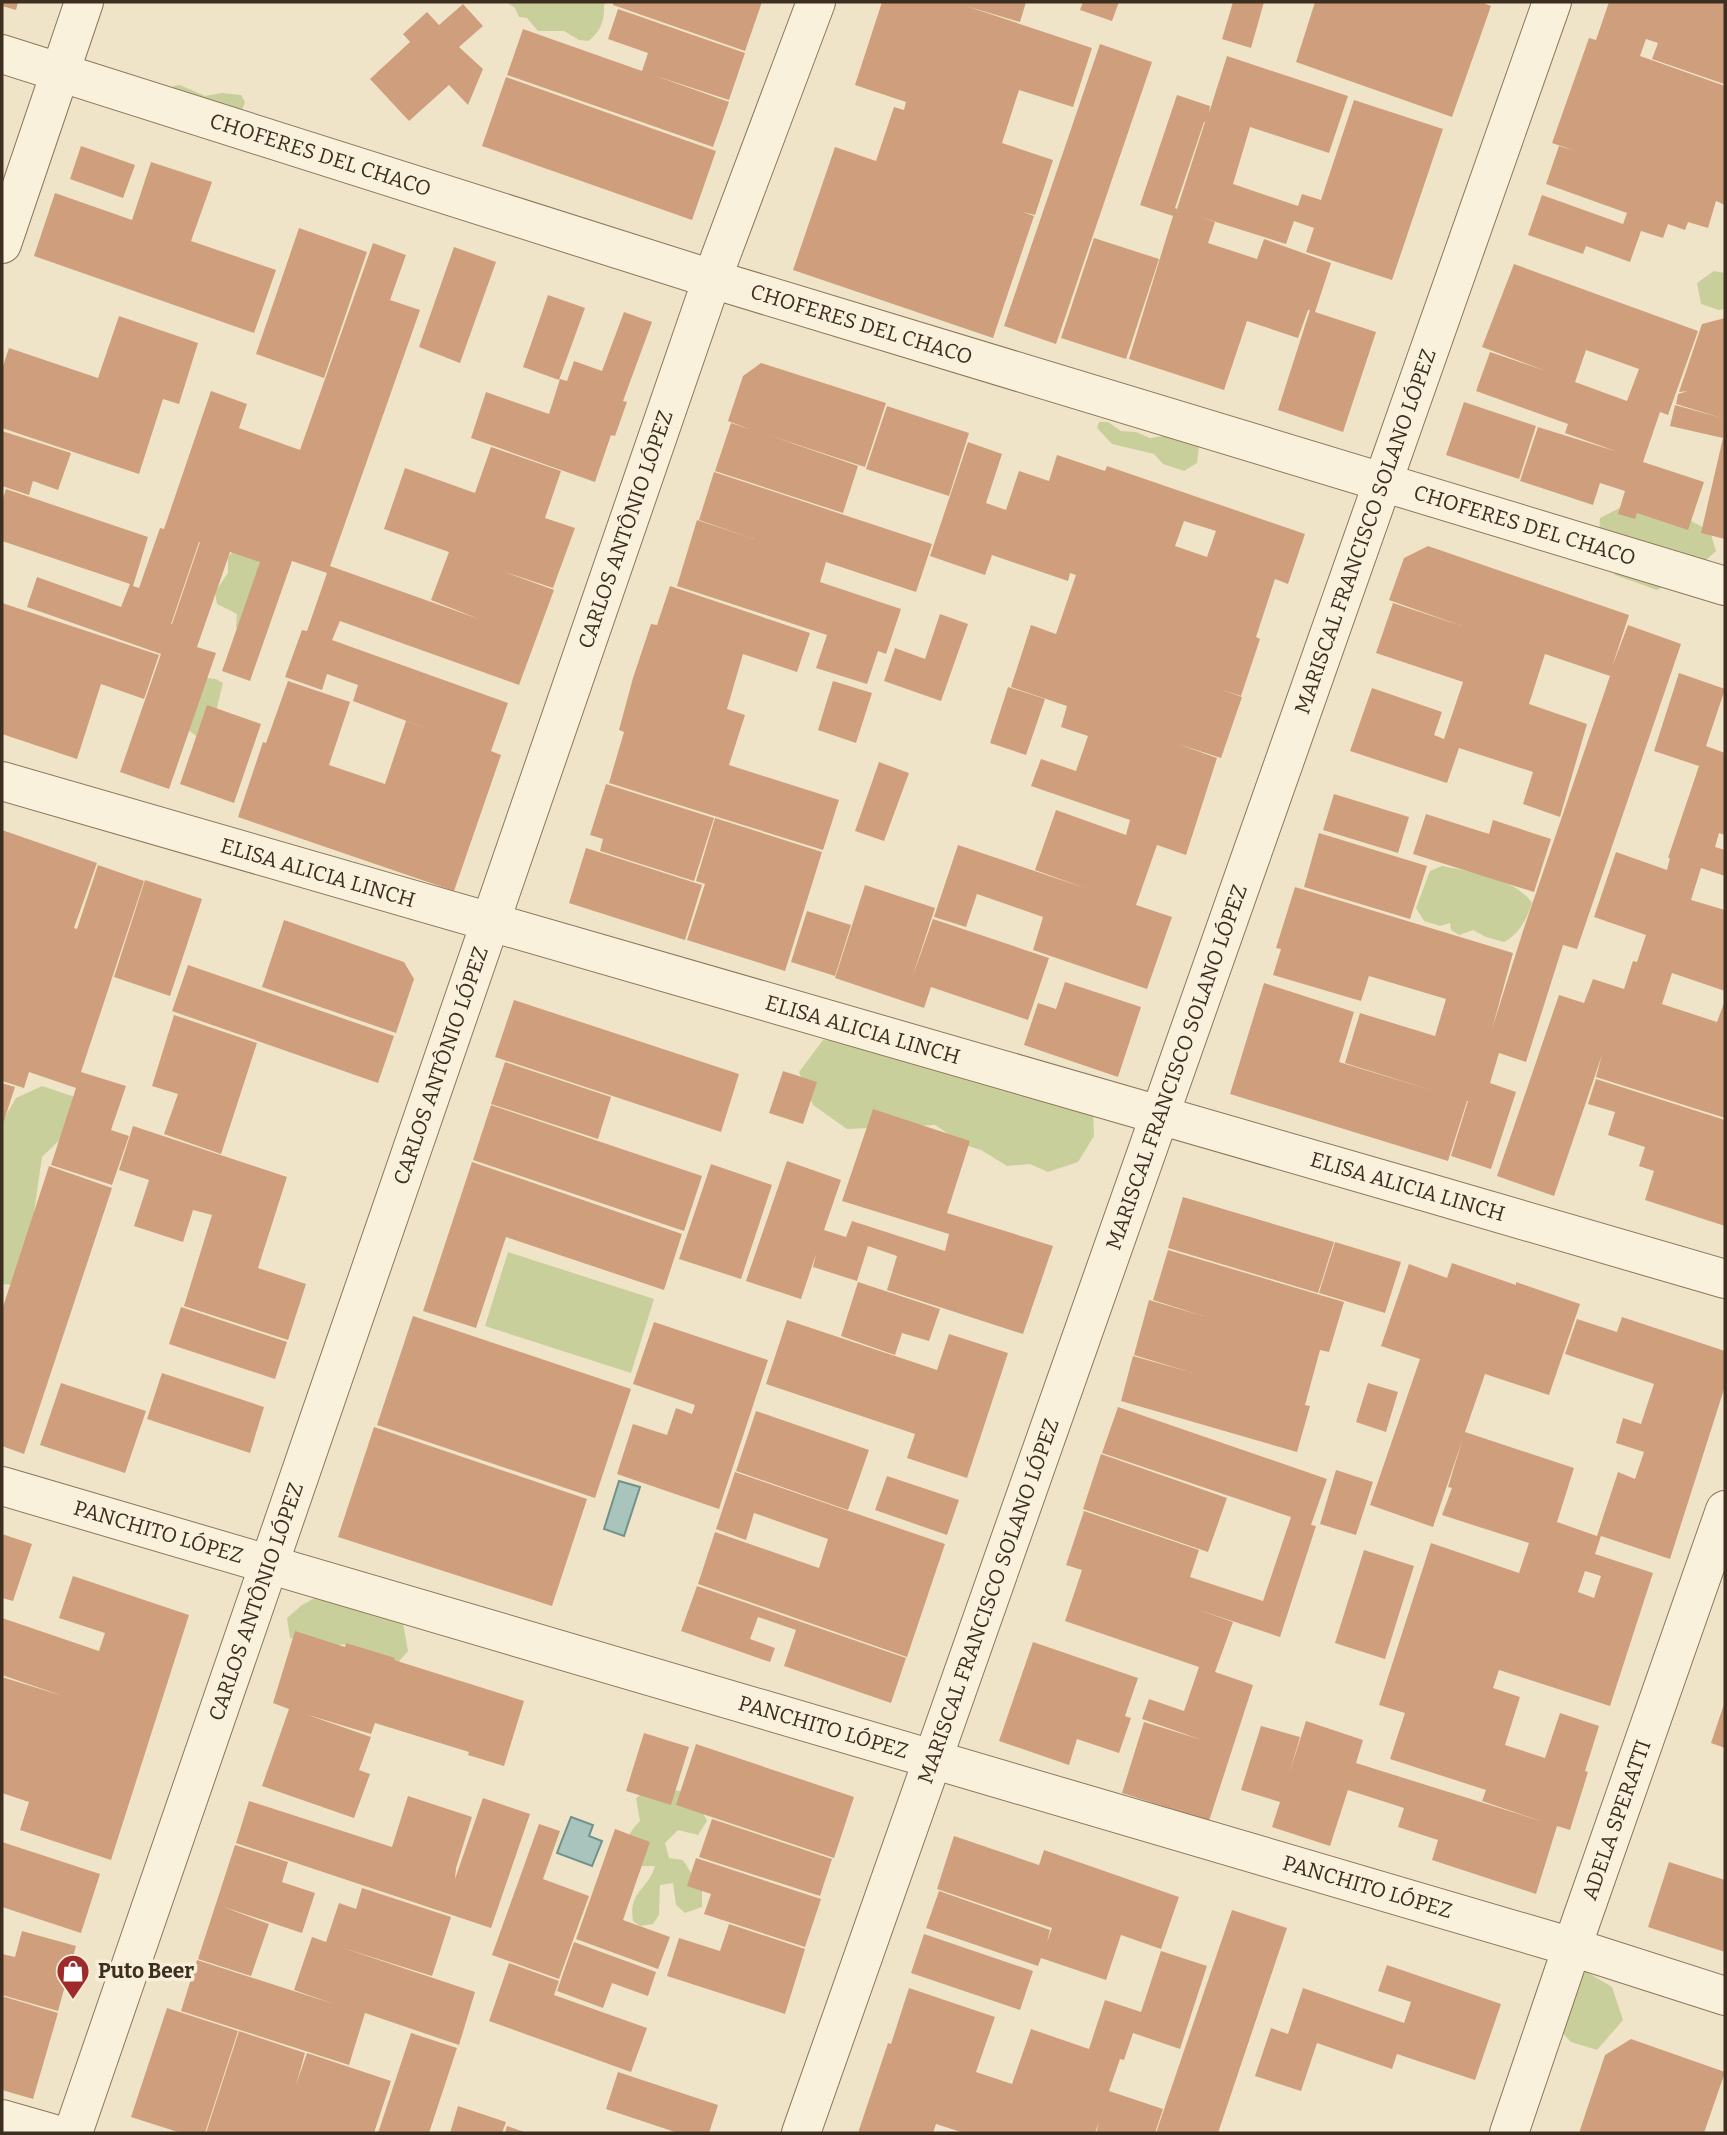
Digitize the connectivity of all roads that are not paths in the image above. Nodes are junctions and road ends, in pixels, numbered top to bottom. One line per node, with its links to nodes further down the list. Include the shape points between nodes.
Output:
1 (84, 2): 5 (street)
2 (816, 2): 7 (street, CARLOS ANTÔNIO LÓPEZ)
3 (1552, 2): 8 (street, MARISCAL FRANCISCO SOLANO LÓPEZ)
4 (2, 54): 5 (street, CHOFERES DEL CHACO)
5 (61, 73): 6 (street); 7 (street, CHOFERES DEL CHACO)
6 (2, 244)
7 (712, 279): 8 (street, CHOFERES DEL CHACO); 11 (street, CARLOS ANTÔNIO LÓPEZ)
8 (1381, 483): 9 (street, CHOFERES DEL CHACO); 12 (street, MARISCAL FRANCISCO SOLANO LÓPEZ)
9 (1725, 586)
10 (2, 780): 11 (street, ELISA ALICIA LINCH)
11 (491, 925): 12 (street, ELISA ALICIA LINCH); 16 (street, CARLOS ANTÔNIO LÓPEZ)
12 (1161, 1114): 13 (street, ELISA ALICIA LINCH); 17 (street, MARISCAL FRANCISCO SOLANO LÓPEZ)
13 (1725, 1279)
14 (2, 1486): 16 (street, PANCHITO LÓPEZ)
15 (1725, 1510): 18 (street, ADELA SPERATTI)
16 (270, 1563): 17 (street, PANCHITO LÓPEZ); 22 (street, CARLOS ANTÔNIO LÓPEZ)
17 (933, 1758): 18 (street, PANCHITO LÓPEZ); 23 (street, MARISCAL FRANCISCO SOLANO LÓPEZ)
18 (1572, 1947): 19 (street, PANCHITO LÓPEZ); 24 (street, ADELA SPERATTI)
19 (1725, 1996)
20 (2, 2119): 21 (street)
21 (51, 2133)
22 (73, 2133)
23 (801, 2133)
24 (1509, 2133)

